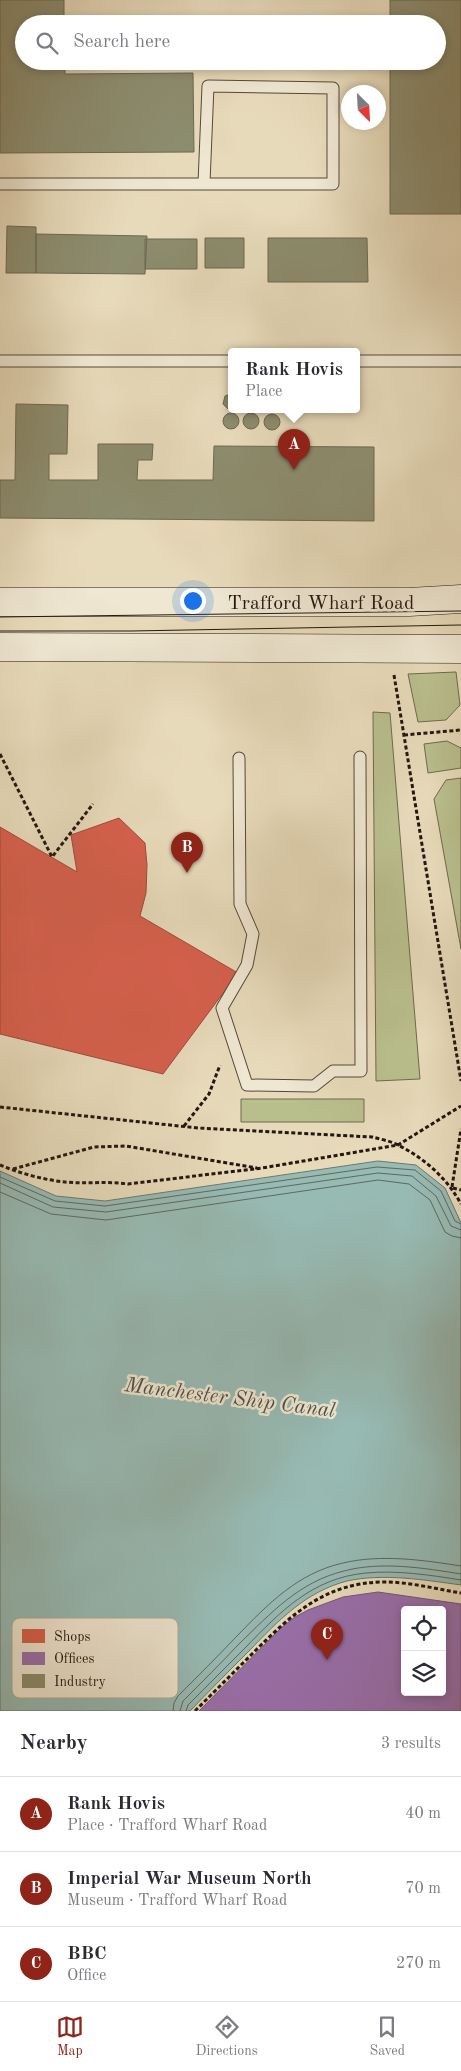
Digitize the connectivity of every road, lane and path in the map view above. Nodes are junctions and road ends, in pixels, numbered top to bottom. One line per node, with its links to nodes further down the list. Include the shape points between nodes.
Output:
1 (204, 183): 1 (lane, via 208,86 333,88 333,184); 2 (lane)
2 (0, 184)
3 (0, 361): 4 (lane)
4 (228, 361)
5 (360, 361): 6 (lane)
6 (461, 361)
7 (461, 598): 8 (street, Trafford Wharf Road, via 409,602)
8 (0, 602)
9 (0, 647): 10 (street)
10 (461, 649)
11 (394, 674): 13 (path)
12 (461, 730): 13 (path)
13 (404, 735): 19 (path)
14 (0, 754): 17 (path, via 52,857)
15 (360, 757): 18 (lane, via 361,1071 333,1071 314,1086 247,1086)
16 (238, 758): 18 (lane, via 240,904 253,934 247,964 222,1008)
17 (93, 804)
18 (231, 1034): 22 (path, via 209,1094)
19 (461, 1081)
20 (461, 1106): 24 (path)
21 (0, 1107): 22 (path)
22 (184, 1126): 24 (path, via 372,1137)
23 (461, 1129): 28 (path)
24 (398, 1145): 26 (path); 28 (path, via 434,1168)
25 (0, 1165): 27 (path)
26 (262, 1168): 27 (path, via 128,1184 62,1182); 27 (path, via 126,1146 94,1146)
27 (11, 1170)
28 (452, 1188): 29 (path); 30 (path)
29 (461, 1190)
30 (461, 1204)
31 (461, 1593): 32 (path, via 386,1582 330,1593 312,1601 286,1620)
32 (195, 1711)

